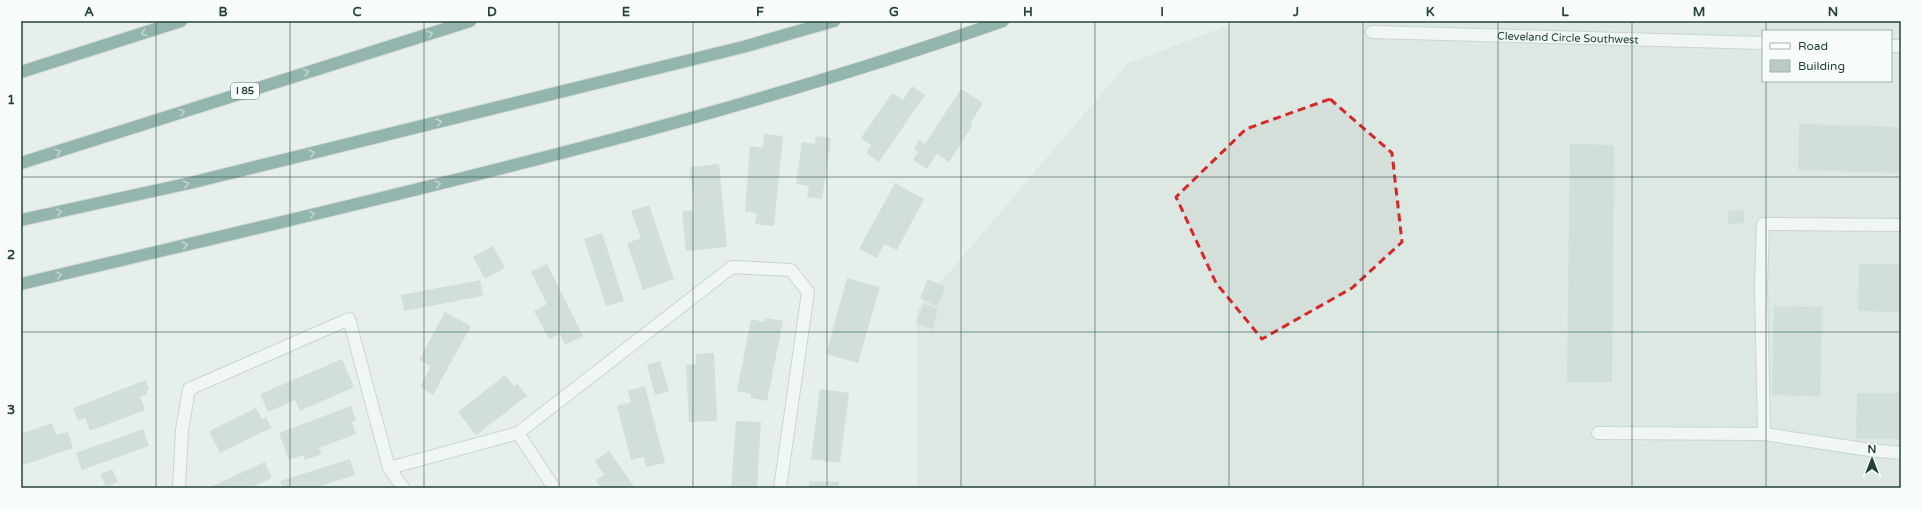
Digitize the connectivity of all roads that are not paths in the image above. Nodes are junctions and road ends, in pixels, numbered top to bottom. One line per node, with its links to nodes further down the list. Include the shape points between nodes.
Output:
1 (181, 21): 7 (highway, one-way to 7)
2 (470, 21): 8 (highway, I 85, one-way to 2)
3 (834, 21): 9 (highway, one-way to 3, via 190,183 735,49)
4 (1002, 21): 11 (highway, one-way to 4, via 620,138 920,50)
5 (1372, 32): 6 (street, Cleveland Circle Southwest)
6 (1762, 43)
7 (21, 72)
8 (21, 164)
9 (21, 220)
10 (1901, 225): 14 (street, via 1763,224 1761,286)
11 (21, 284)
12 (518, 433): 16 (street); 19 (street); 20 (street, via 732,267 791,270 808,292)
13 (1598, 433): 14 (street)
14 (1764, 434): 15 (street)
15 (1901, 453)
16 (389, 468): 17 (street, via 349,319 189,389 182,430); 18 (street)
17 (179, 488)
18 (403, 488)
19 (554, 488)
20 (780, 488)

